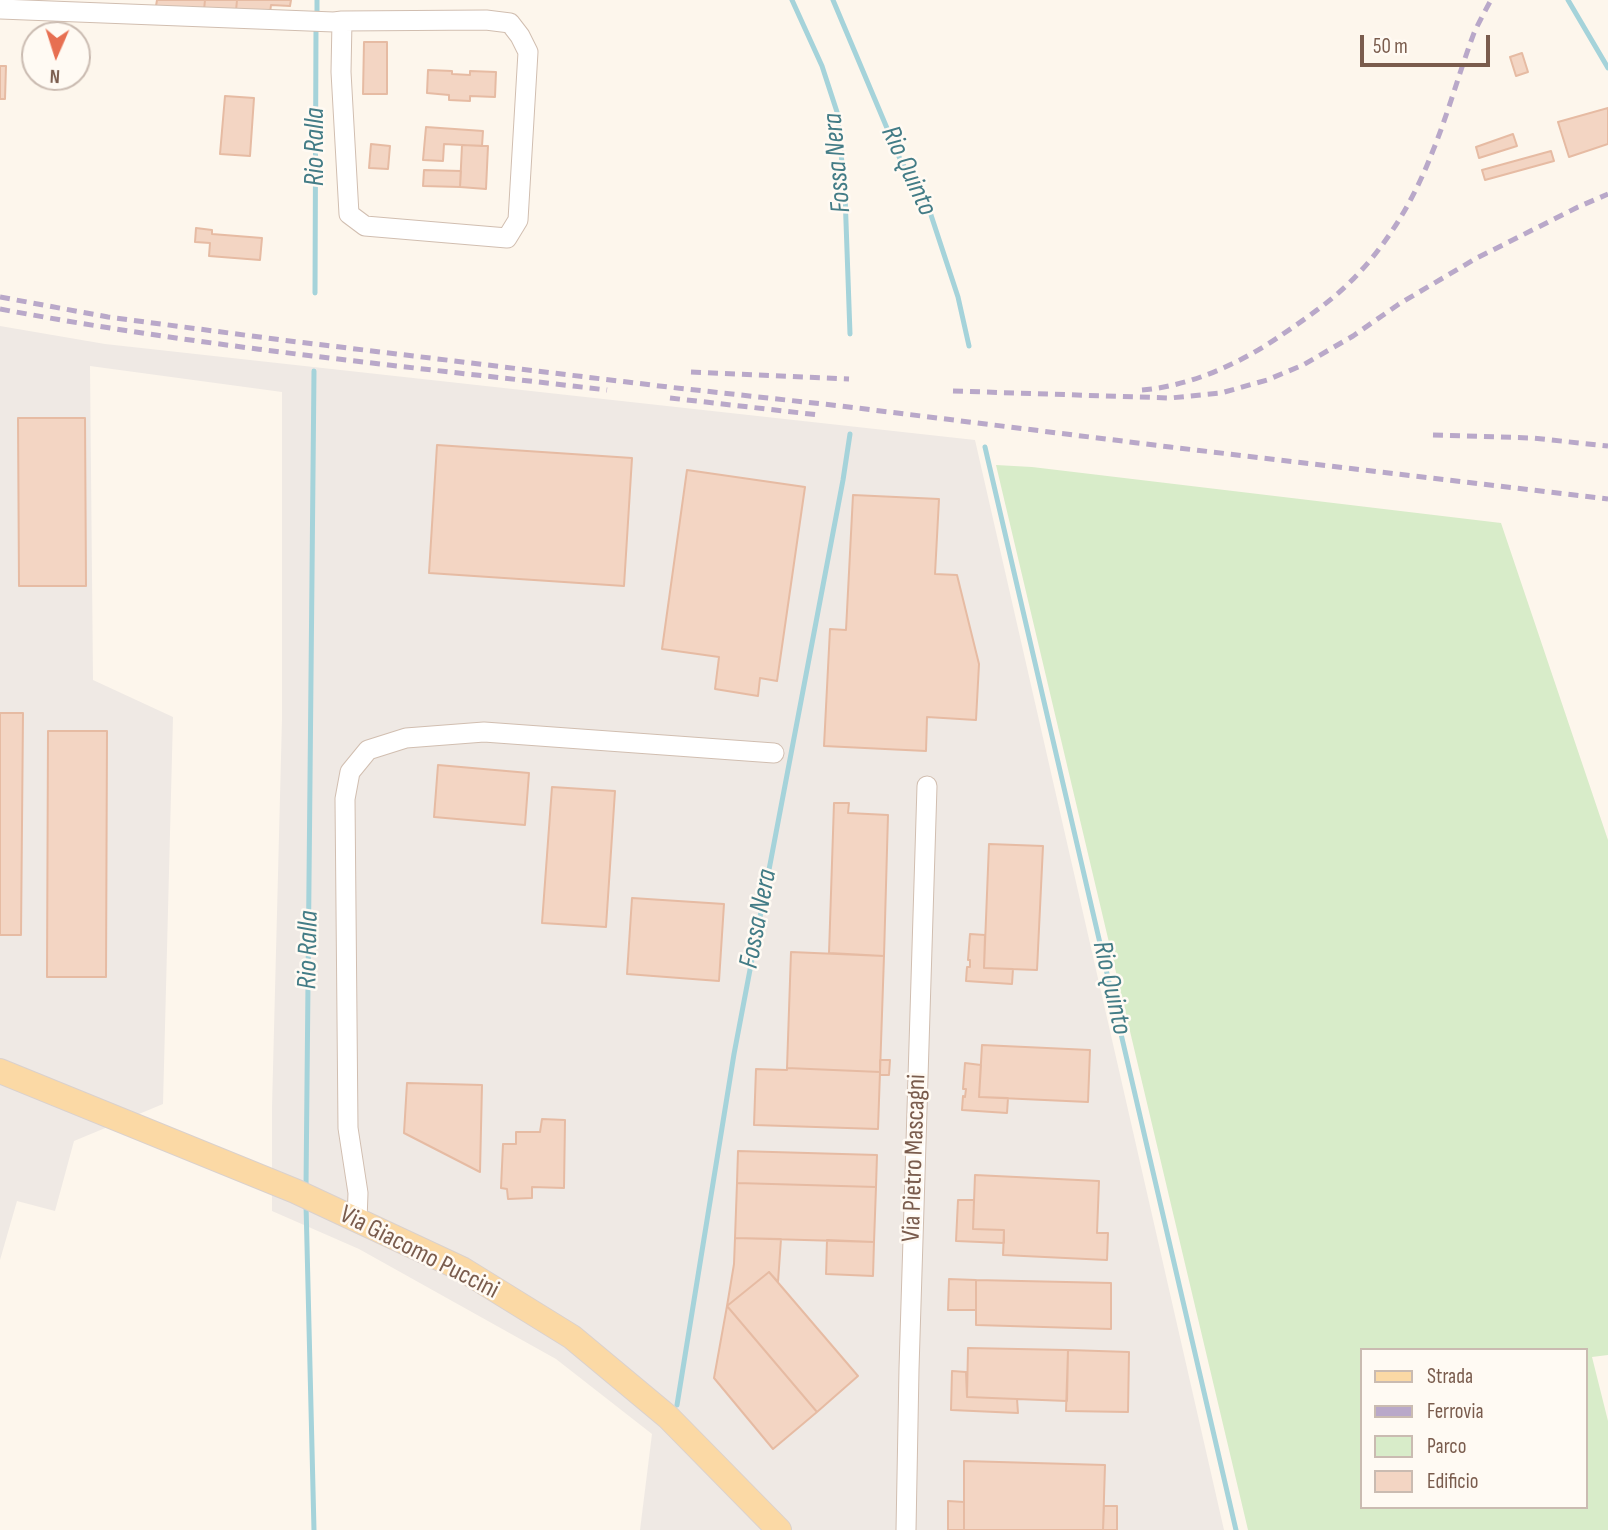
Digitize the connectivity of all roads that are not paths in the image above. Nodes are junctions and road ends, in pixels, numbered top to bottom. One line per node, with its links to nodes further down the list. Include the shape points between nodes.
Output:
1 (0, 9): 2 (street)
2 (338, 22): 2 (street, via 510,23 528,52 518,220 507,238 365,226 349,214)
3 (774, 753): 6 (street, via 484,733 406,738 368,750 350,772 345,799 348,1128 358,1193)
4 (927, 786): 8 (street, Via Pietro Mascagni)
5 (0, 1071): 6 (main road, Via Giacomo Puccini, via 295,1191)
6 (357, 1221): 7 (main road, Via Giacomo Puccini, via 462,1269 572,1337 668,1417)
7 (779, 1530)
8 (906, 1530)

